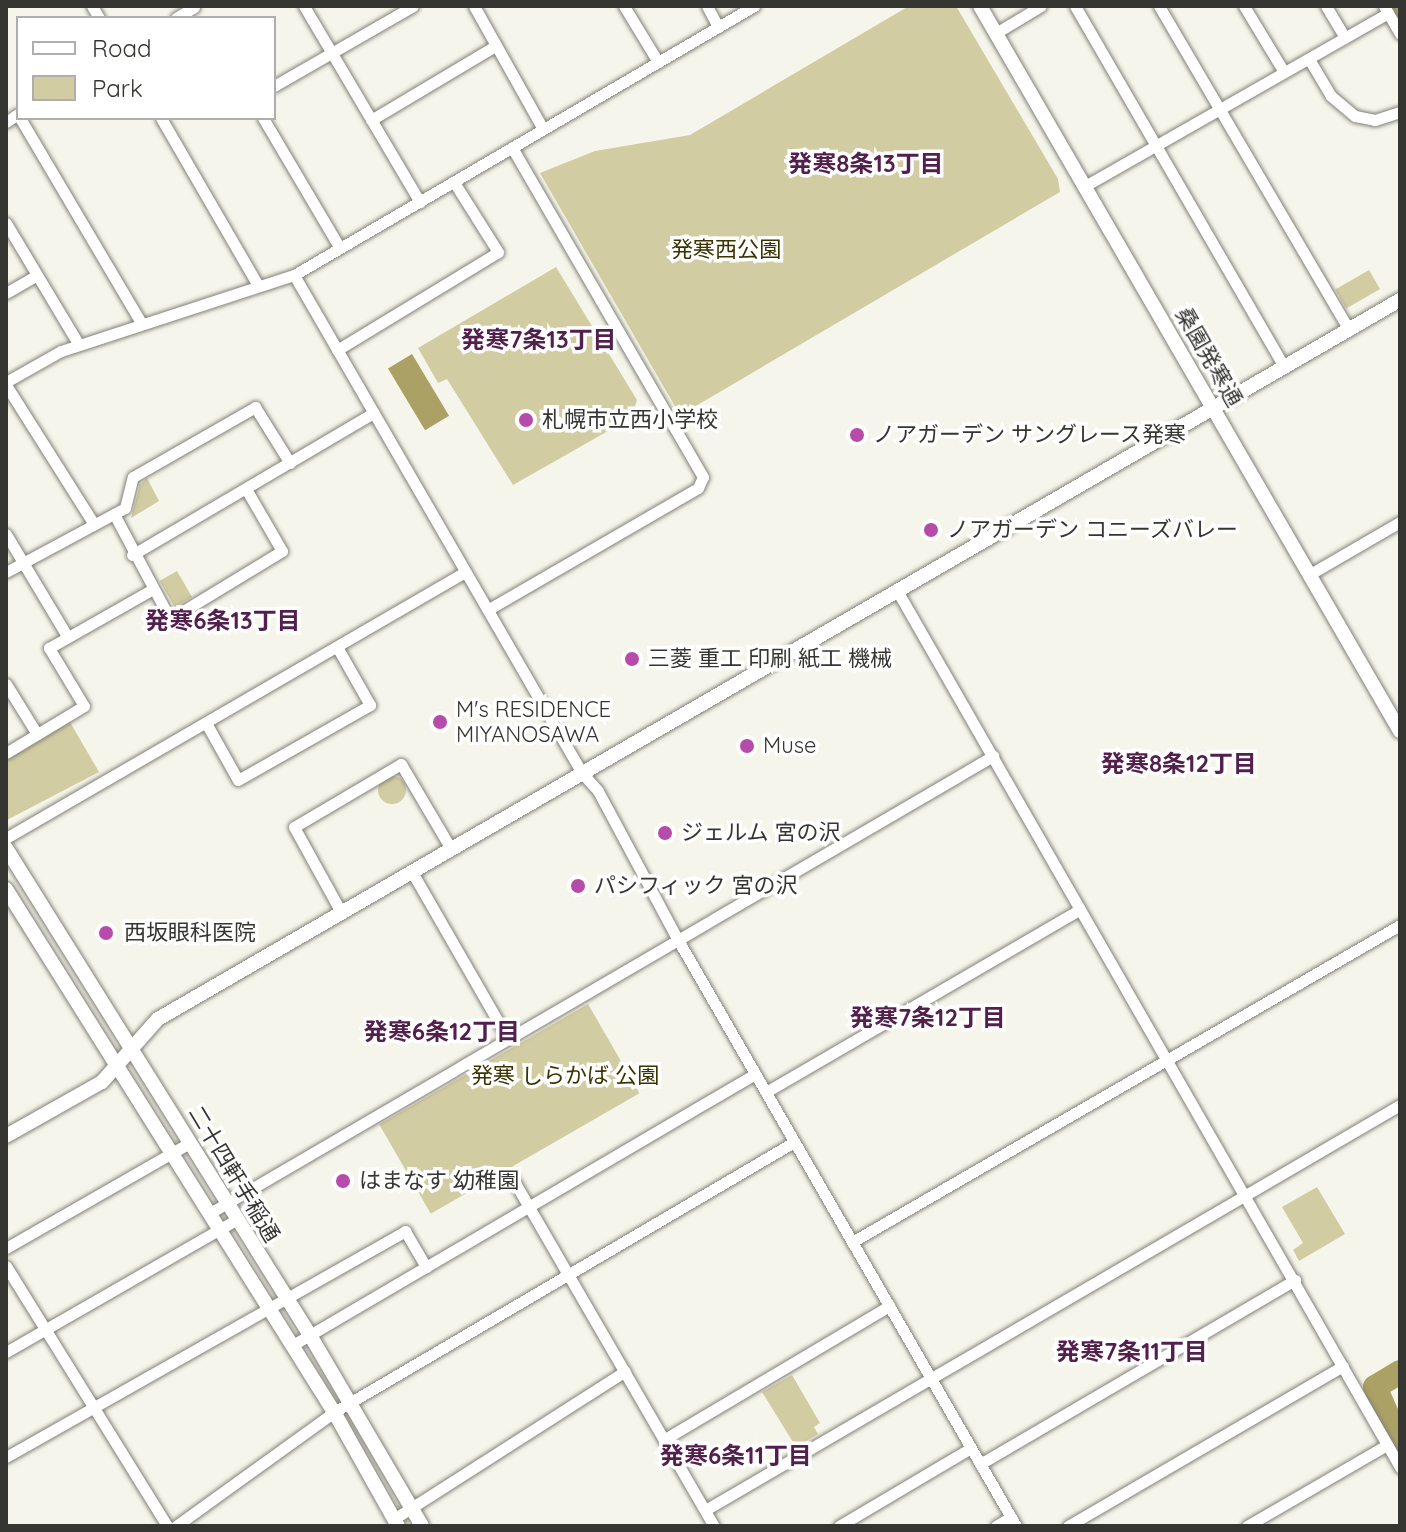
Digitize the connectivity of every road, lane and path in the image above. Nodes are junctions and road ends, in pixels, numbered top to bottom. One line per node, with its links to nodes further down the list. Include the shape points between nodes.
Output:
1 (304, 6): 20 (street)
2 (413, 6): 13 (street)
3 (474, 6): 19 (street)
4 (624, 6): 22 (street)
5 (707, 6): 15 (street)
6 (754, 6): 15 (street)
7 (980, 6): 16 (street, 桑園発寒通)
8 (1041, 6): 16 (street)
9 (1075, 6): 33 (street)
10 (1159, 6): 25 (street)
11 (1244, 6): 23 (street)
12 (1326, 6): 18 (street)
13 (396, 10): 20 (street)
14 (1386, 10): 17 (street); 18 (street)
15 (718, 27): 22 (street)
16 (996, 33): 35 (street, 桑園発寒通)
17 (1400, 34)
18 (1345, 38): 21 (street)
19 (495, 46): 30 (street); 31 (street)
20 (332, 54): 24 (street); 30 (street)
21 (1309, 59): 23 (street); 26 (street, via 1331,96 1355,116 1375,120)
22 (658, 62): 31 (street)
23 (1284, 72): 25 (street)
24 (276, 85)
25 (1219, 112): 33 (street); 45 (street)
26 (1400, 112)
27 (21, 120): 44 (street)
28 (162, 120): 41 (street)
29 (264, 120): 38 (street)
30 (371, 120): 36 (street)
31 (543, 129): 32 (street)
32 (512, 147): 34 (street); 65 (street, via 703,477 698,488)
33 (1157, 148): 35 (street); 48 (street)
34 (454, 182): 36 (street); 47 (street, via 498,252)
35 (1085, 186): 50 (street, 桑園発寒通)
36 (420, 202): 38 (street)
37 (6, 223): 40 (street)
38 (340, 248): 39 (street)
39 (294, 275): 41 (street); 47 (street)
40 (36, 276): 42 (street); 46 (street)
41 (258, 285): 44 (street)
42 (6, 293)
43 (1400, 300): 45 (street)
44 (142, 324): 46 (street)
45 (1349, 330): 48 (street)
46 (79, 345): 49 (street)
47 (337, 350): 51 (street)
48 (1284, 366): 50 (street)
49 (7, 380): 56 (street)
50 (1213, 409): 62 (street, 桑園発寒通); 64 (street)
51 (373, 413): 52 (street); 61 (street)
52 (290, 463): 53 (street); 54 (street, via 255,407 133,477 125,508)
53 (246, 489): 58 (street); 63 (street, via 282,551 170,619)
54 (114, 514): 56 (street); 58 (street)
55 (1400, 522): 62 (street)
56 (94, 524): 59 (street)
57 (6, 534): 59 (street)
58 (132, 555): 63 (street)
59 (24, 562): 60 (street); 66 (street)
60 (6, 572)
61 (465, 572): 65 (street); 67 (street)
62 (1312, 573): 70 (street, 桑園発寒通)
63 (151, 590): 66 (street)
64 (899, 594): 73 (street); 74 (street)
65 (489, 609): 74 (street)
66 (67, 636): 71 (street, via 49,648 84,706)
67 (337, 647): 69 (street); 69 (street, via 370,705 238,780)
68 (6, 684): 71 (street)
69 (206, 723): 75 (street)
70 (1400, 731)
71 (37, 734): 72 (street)
72 (6, 753)
73 (993, 756): 80 (street); 83 (street)
74 (582, 773): 77 (street); 83 (street, via 598,791)
75 (6, 838)
76 (6, 848): 85 (street, 二十四軒手稲通)
77 (451, 849): 78 (street); 81 (street, via 401,764 294,827)
78 (412, 872): 81 (street); 84 (street)
79 (6, 889): 87 (street, 二十四軒手稲通)
80 (1080, 909): 86 (street); 89 (street)
81 (341, 912): 85 (street, via 158,1019)
82 (1400, 925): 86 (street)
83 (678, 940): 84 (street); 88 (street)
84 (508, 1039): 97 (street)
85 (131, 1047): 87 (street); 93 (street, 二十四軒手稲通)
86 (1168, 1060): 96 (street); 102 (street)
87 (116, 1064): 91 (street, via 102,1082); 94 (street, 二十四軒手稲通)
88 (755, 1074): 89 (street); 98 (street)
89 (766, 1092): 92 (street)
90 (1400, 1105): 96 (street)
91 (6, 1136)
92 (794, 1142): 102 (street); 106 (street)
93 (189, 1143): 94 (street); 97 (street, 二十四軒手稲通)
94 (172, 1153): 99 (street, 二十四軒手稲通); 103 (street)
95 (511, 1176): 98 (street)
96 (1246, 1194): 107 (street); 117 (street)
97 (226, 1203): 99 (street); 100 (street, 二十四軒手稲通)
98 (529, 1206): 105 (street); 106 (street)
99 (210, 1213): 101 (street, 二十四軒手稲通)
100 (236, 1220): 101 (street); 108 (street, 二十四軒手稲通)
101 (220, 1230): 109 (street, 二十四軒手稲通); 111 (street)
102 (852, 1242): 110 (street)
103 (6, 1248)
104 (6, 1266): 111 (street)
105 (426, 1267): 108 (street, via 405,1231); 112 (street)
106 (568, 1274): 116 (street); 118 (street)
107 (1295, 1280): 115 (street); 125 (street)
108 (285, 1298): 109 (street); 112 (street, 二十四軒手稲通)
109 (267, 1306): 113 (street, 二十四軒手稲通); 119 (street)
110 (889, 1306): 117 (street); 121 (street)
111 (45, 1330): 114 (street); 119 (street)
112 (310, 1335): 113 (street); 118 (street, 二十四軒手稲通)
113 (291, 1346): 120 (street, 二十四軒手稲通)
114 (6, 1352)
115 (1343, 1366): 122 (street); 137 (street)
116 (625, 1371): 121 (street); 127 (street)
117 (930, 1377): 123 (street); 128 (street)
118 (350, 1403): 120 (street); 127 (street, 二十四軒手稲通)
119 (93, 1407): 124 (street); 131 (street)
120 (334, 1412): 129 (street, 二十四軒手稲通); 132 (street)
121 (665, 1439): 128 (street)
122 (1387, 1445): 126 (street); 138 (street)
123 (971, 1448): 125 (street); 135 (street)
124 (6, 1457)
125 (980, 1464): 130 (street)
126 (1400, 1467)
127 (411, 1508): 129 (street); 133 (street, 二十四軒手稲通)
128 (707, 1509): 134 (street)
129 (396, 1522)
130 (1014, 1522): 136 (street)
131 (167, 1526)
132 (176, 1526)
133 (422, 1526)
134 (714, 1526)
135 (839, 1526)
136 (996, 1526)
137 (1068, 1526)
138 (1247, 1526)

